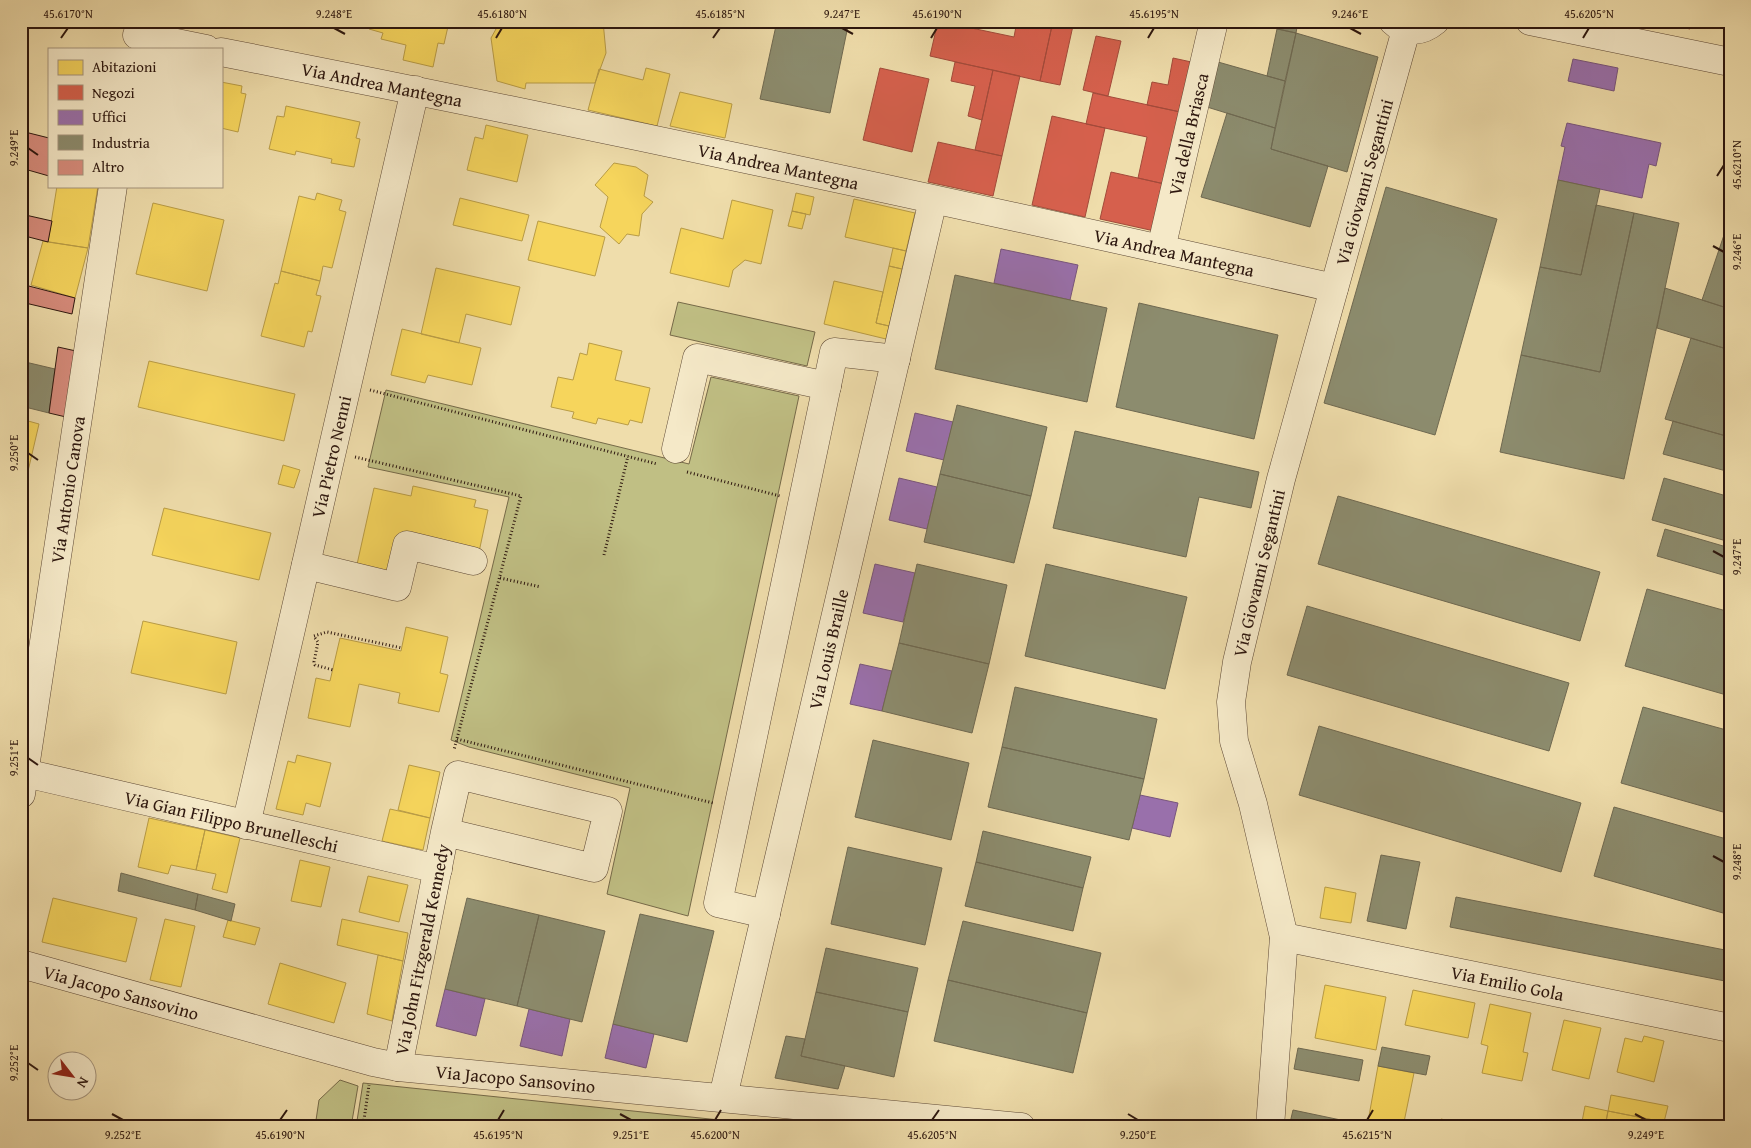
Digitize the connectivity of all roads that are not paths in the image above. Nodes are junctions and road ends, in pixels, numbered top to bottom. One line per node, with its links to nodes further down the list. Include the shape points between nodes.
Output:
1 (1214, 21): 12 (street, Via della Briasca)
2 (1435, 21): 4 (street, via 1416,31)
3 (1530, 21): 8 (street)
4 (1400, 25): 13 (street, Via Giovanni Segantini)
5 (137, 35): 6 (street)
6 (201, 48)
7 (222, 52): 9 (street, Via Andrea Mantegna)
8 (1730, 62)
9 (415, 90): 11 (street, Via Andrea Mantegna); 18 (street, Via Pietro Nenni)
10 (113, 188): 19 (street, Via Antonio Canova)
11 (933, 200): 12 (street, Via Andrea Mantegna); 14 (street, Via Louis Braille)
12 (1161, 249): 13 (street, Via Andrea Mantegna)
13 (1334, 288): 24 (street, Via Giovanni Segantini, via 1282,479 1237,662 1231,702 1234,741 1253,804)
14 (896, 360): 15 (street, via 834,352); 23 (street, Via Louis Braille)
15 (827, 386): 16 (street, via 698,358); 23 (street, via 718,903)
16 (675, 462)
17 (473, 561): 18 (street, via 407,545 397,586)
18 (306, 565): 20 (street, Via Pietro Nenni)
19 (23, 784): 20 (street, Via Gian Filippo Brunelleschi)
20 (246, 825): 22 (street, Via Gian Filippo Brunelleschi)
21 (445, 832): 21 (street, Via John Fitzgerald Kennedy, via 458,776 608,812 594,868); 22 (street, Via John Fitzgerald Kennedy)
22 (438, 868): 27 (street, Via John Fitzgerald Kennedy)
23 (766, 914): 28 (street, Via Louis Braille)
24 (1284, 937): 26 (street, Via Emilio Gola); 30 (street, Via Giovanni Segantini)
25 (21, 964): 27 (street, Via Jacopo Sansovino)
26 (1730, 1028)
27 (385, 1065): 28 (street, Via Jacopo Sansovino)
28 (723, 1097): 29 (street, Via Jacopo Sansovino)
29 (1021, 1127)
30 (1270, 1127)

